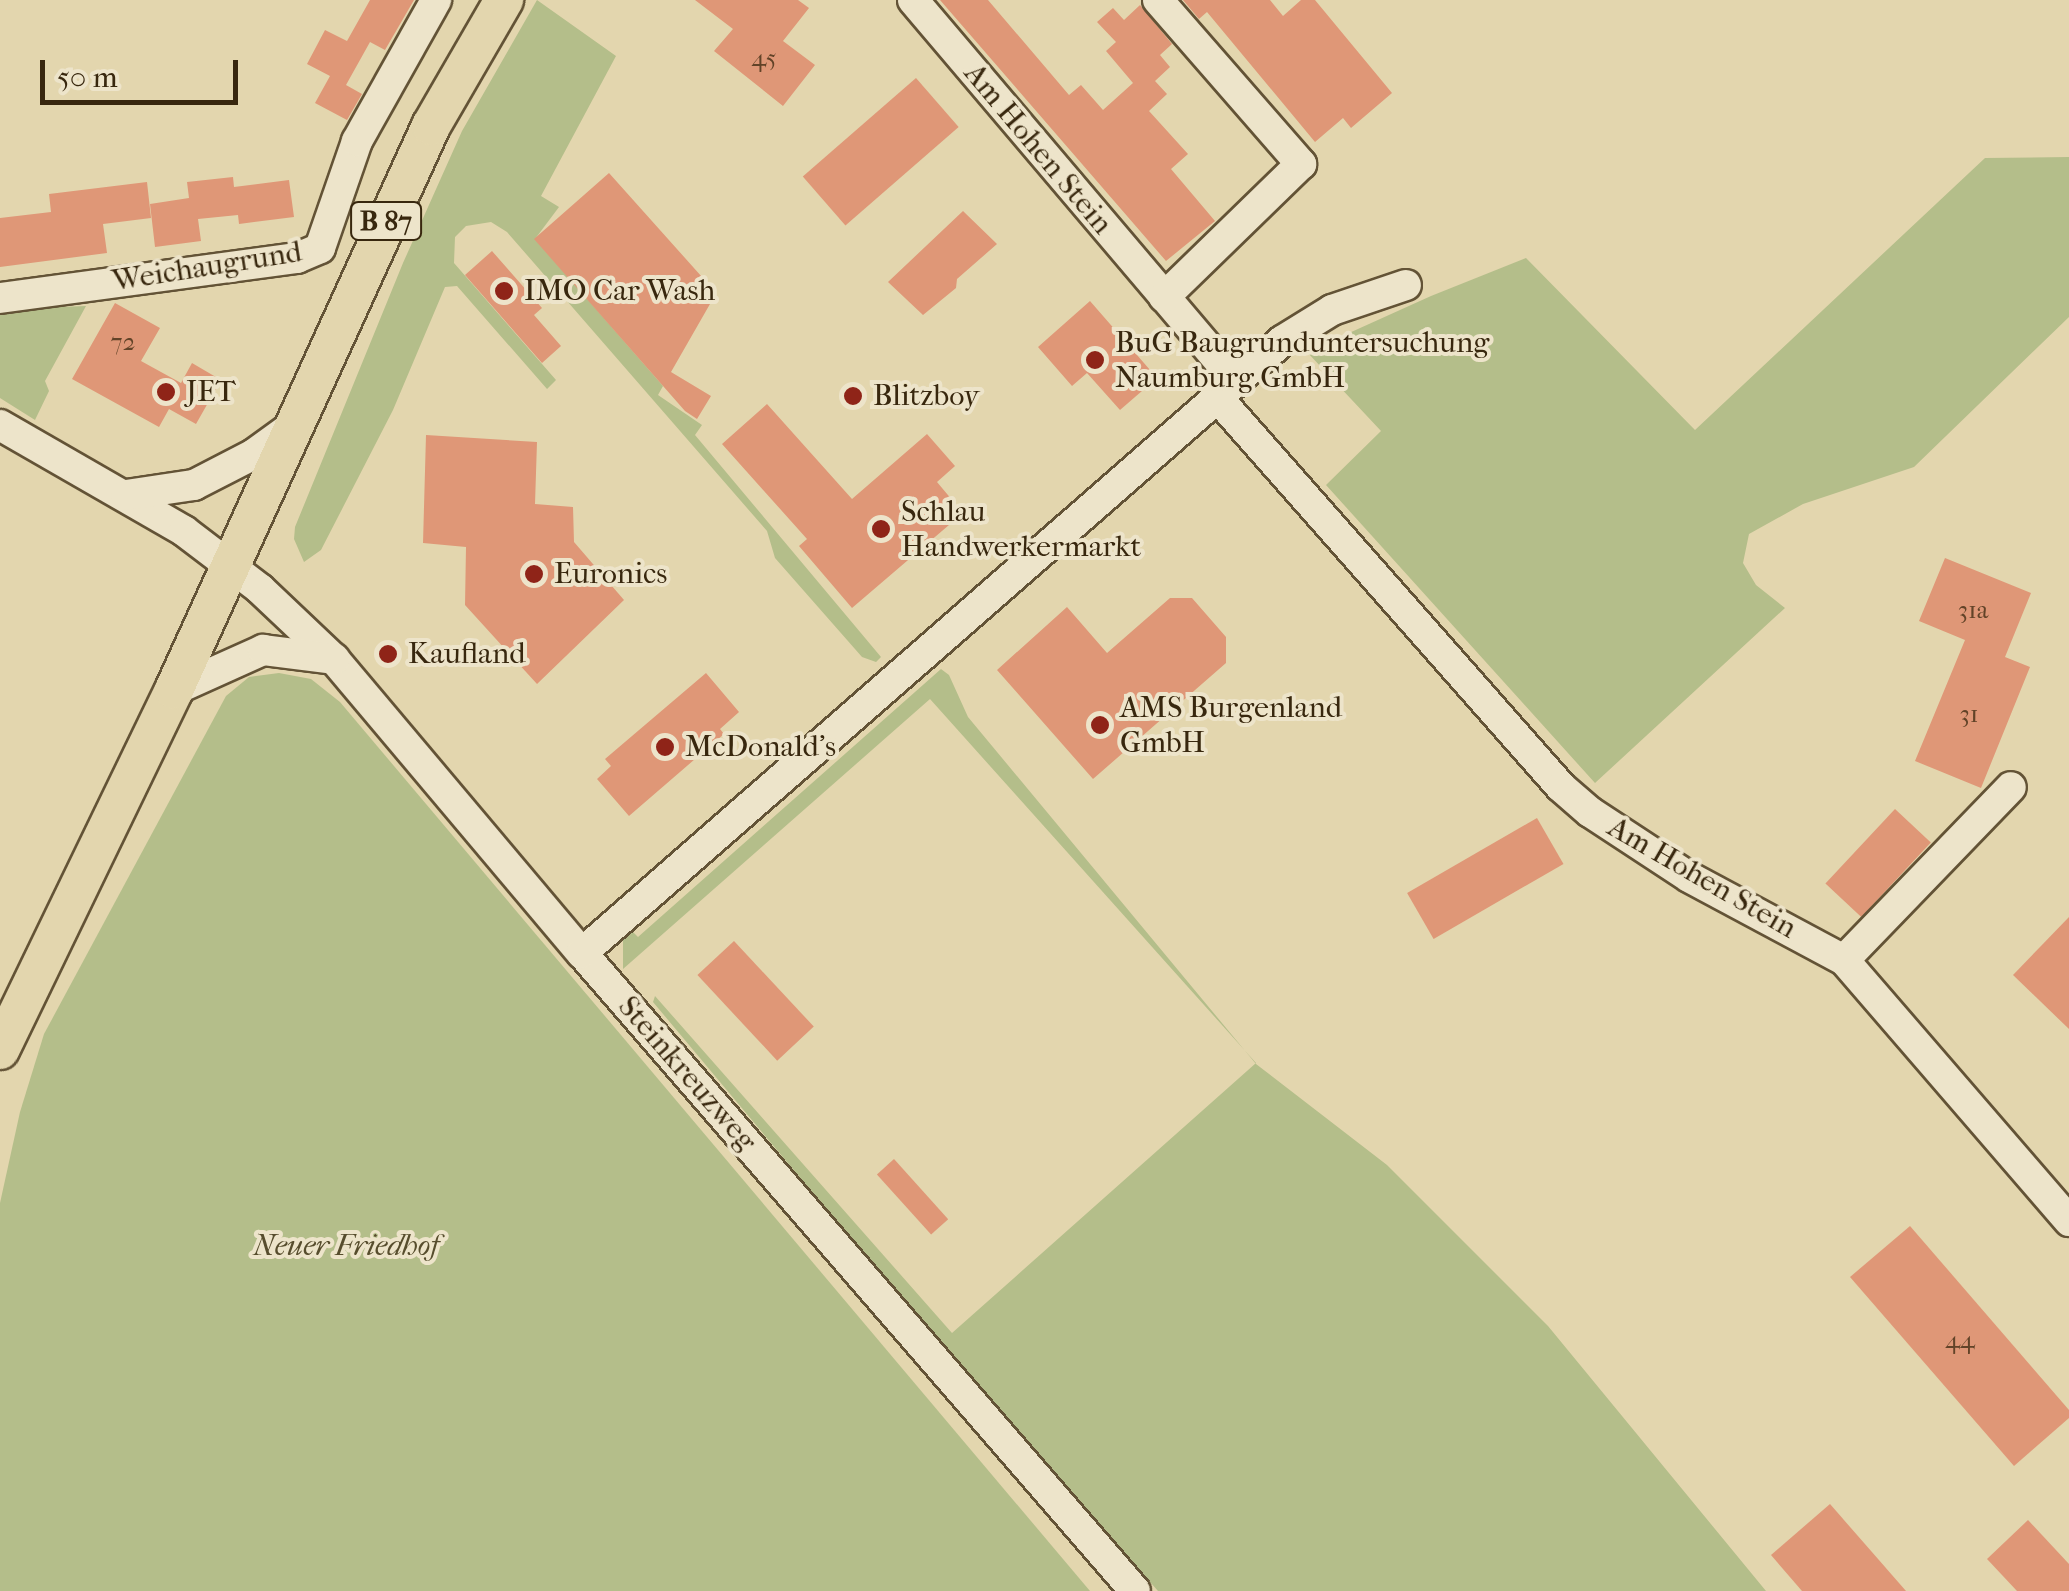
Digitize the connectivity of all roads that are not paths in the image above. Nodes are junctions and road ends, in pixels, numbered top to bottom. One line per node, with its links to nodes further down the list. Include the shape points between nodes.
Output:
1 (436, 0): 6 (street, Weichaugrund, via 357,142 320,248 296,258)
2 (504, 0): 9 (main road, B 87, via 430,126)
3 (913, 0): 7 (street, Am Hohen Stein)
4 (1158, 0): 7 (street, via 1301,164)
5 (1406, 285): 8 (street, via 1308,323)
6 (0, 298)
7 (1164, 298): 8 (street, Am Hohen Stein)
8 (1226, 388): 16 (street); 17 (street, Am Hohen Stein, via 1561,788 1689,876)
9 (296, 423): 11 (street, via 215,476); 12 (main road, B 87)
10 (0, 425): 11 (street, Steinkreuzweg)
11 (126, 495): 12 (street, Steinkreuzweg)
12 (230, 565): 13 (street, Steinkreuzweg); 14 (main road, B 87)
13 (334, 659): 14 (street, via 263,650); 16 (street, Steinkreuzweg)
14 (174, 690): 18 (main road, B 87)
15 (2011, 787): 17 (street)
16 (582, 953): 20 (street, Steinkreuzweg)
17 (1844, 960): 19 (street, Am Hohen Stein)
18 (0, 1050)
19 (2069, 1221)
20 (1135, 1591)

